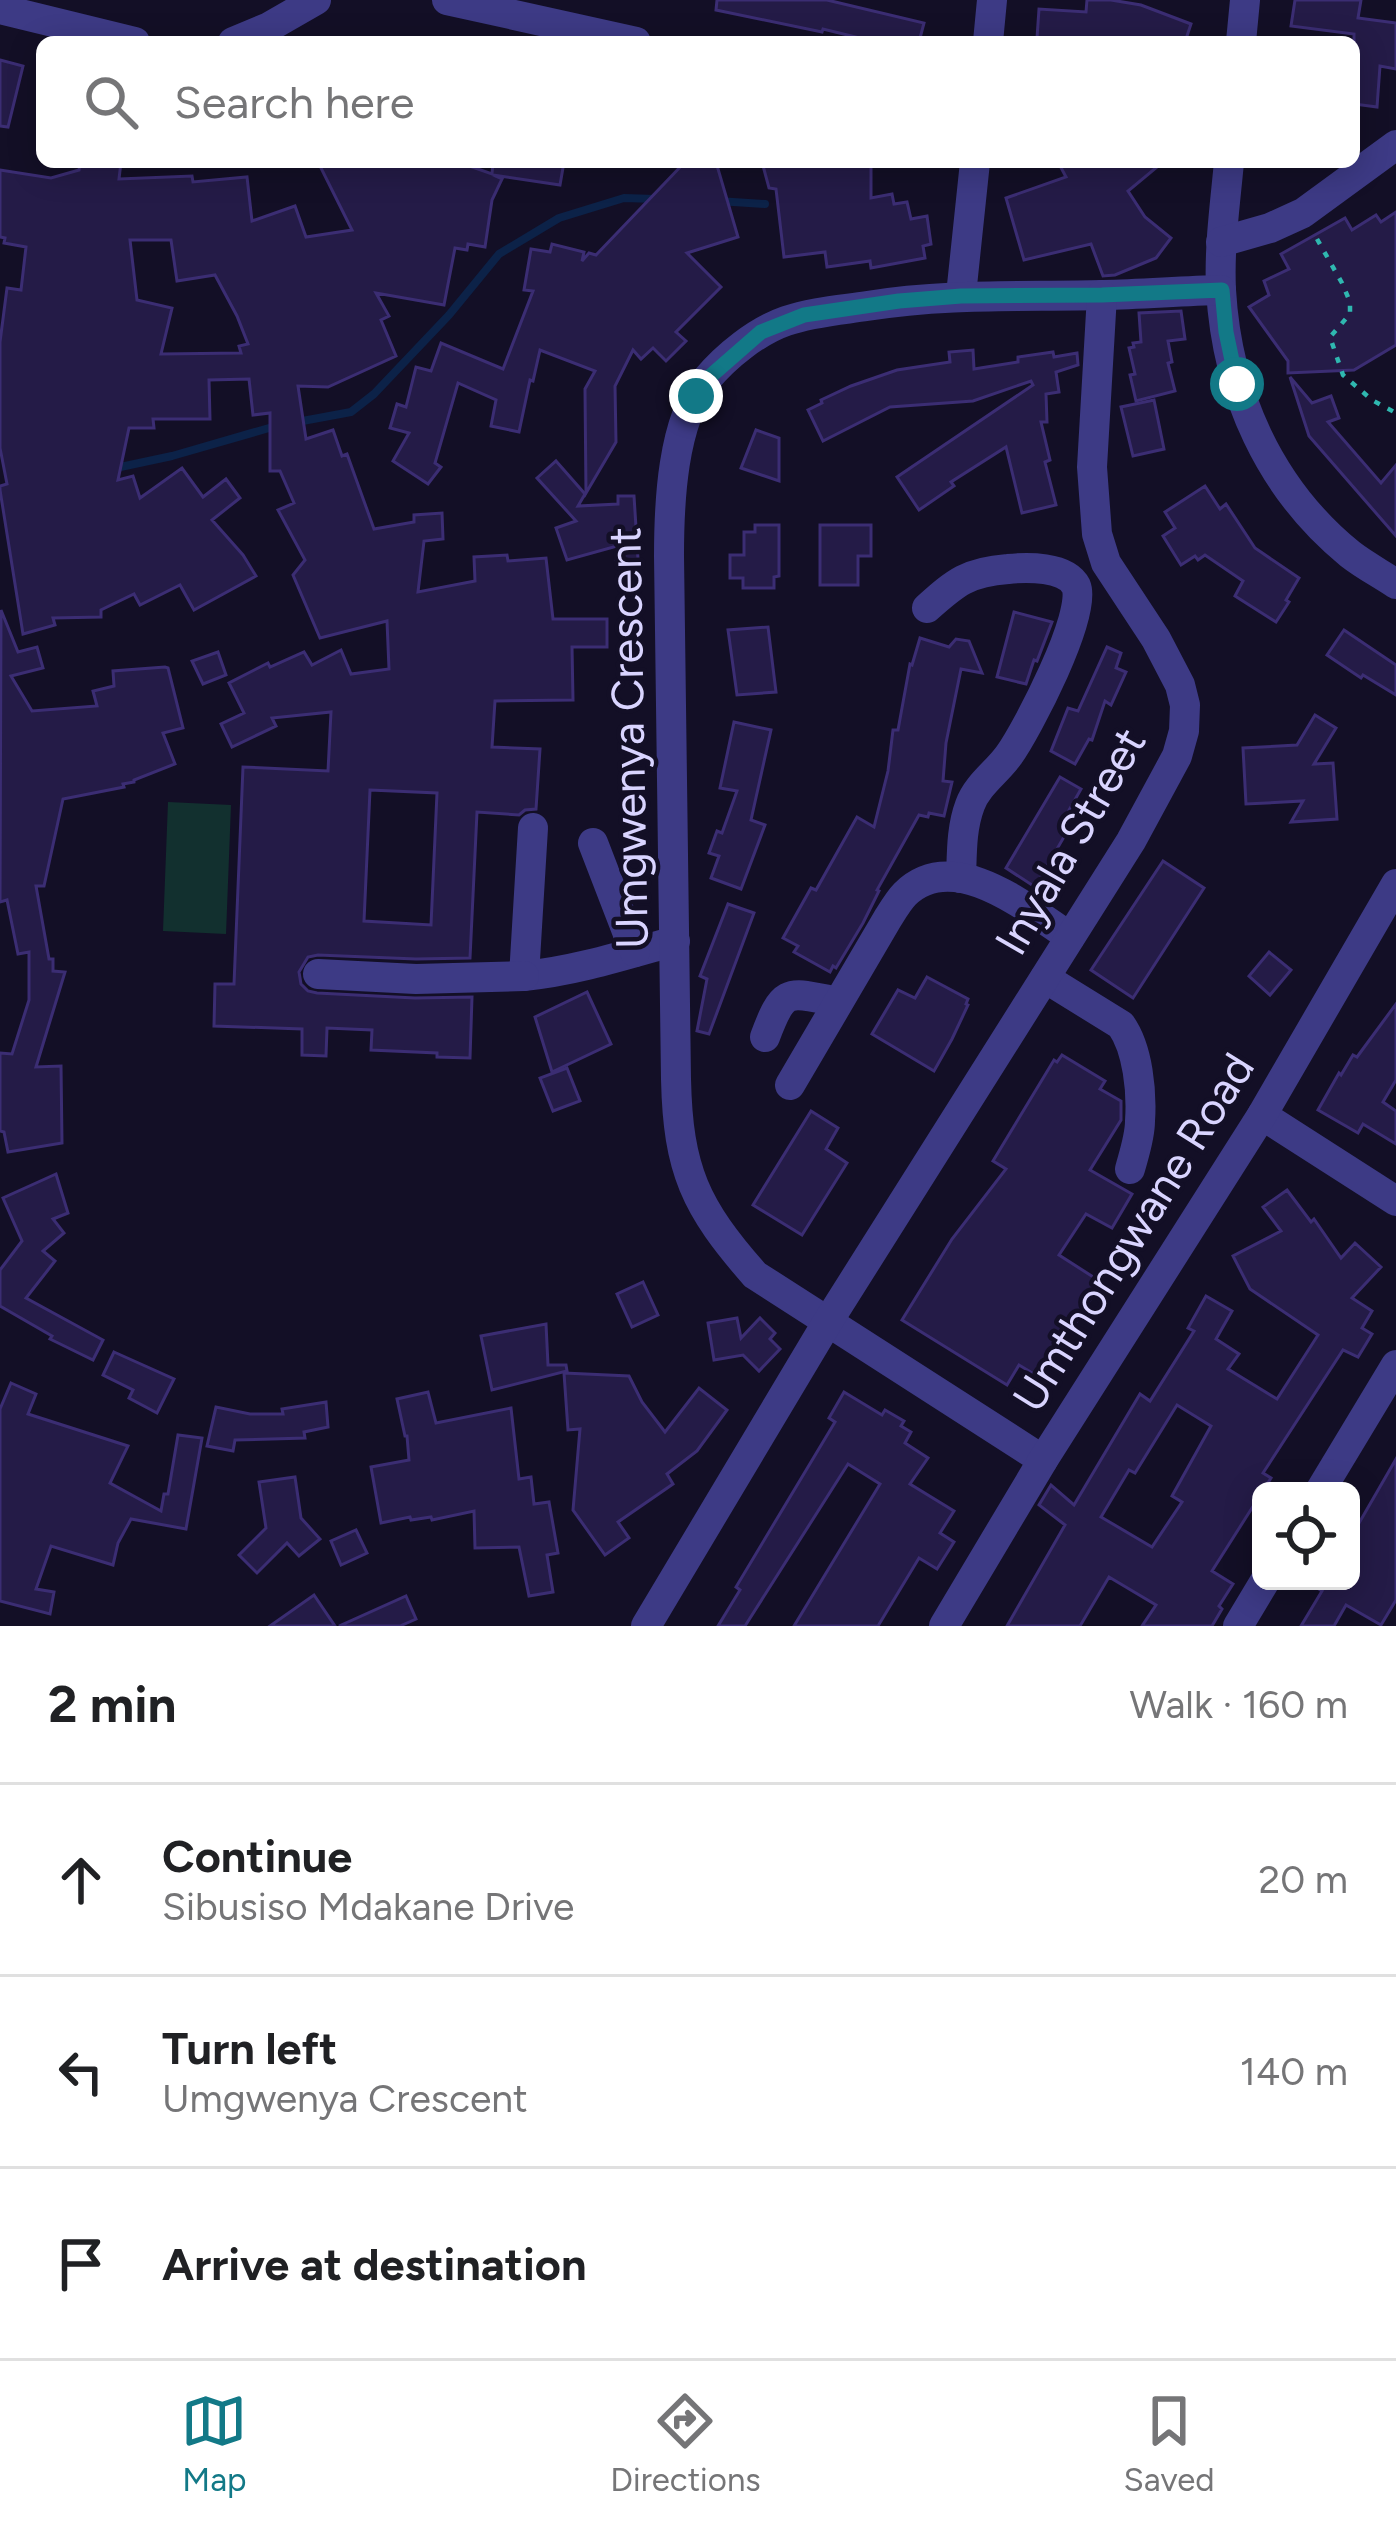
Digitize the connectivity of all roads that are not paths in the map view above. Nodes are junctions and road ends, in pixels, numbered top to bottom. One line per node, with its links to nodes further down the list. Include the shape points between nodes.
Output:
1 (316, 0): 7 (street)
2 (446, 0): 8 (street)
3 (992, 0): 9 (street)
4 (1245, 0): 10 (street)
5 (0, 9): 6 (street)
6 (110, 36)
7 (247, 36)
8 (609, 36)
9 (989, 36)
10 (1241, 36)
11 (1396, 145): 14 (street, via 1303,213)
12 (974, 168): 17 (street)
13 (1228, 168): 14 (street)
14 (1221, 242): 15 (street)
15 (1222, 290): 16 (street, Umgwenya Crescent); 18 (street, via 1237,384 1280,477 1350,554)
16 (1102, 295): 17 (street, Umgwenya Crescent); 24 (street, Inyala Street, via 1097,534 1180,685 1184,731 1156,797)
17 (961, 296): 25 (street, Umgwenya Crescent, via 787,320 743,346 696,396 671,490)
18 (1396, 584)
19 (927, 608): 22 (street, via 978,572 1050,571 1077,588 1074,624 1025,729 970,802)
20 (533, 828): 28 (street)
21 (593, 843): 26 (street)
22 (961, 878): 24 (street, via 992,886); 30 (street, via 934,879 904,895)
23 (1391, 904): 33 (street, Umthongwane Road)
24 (1070, 937): 29 (street, Inyala Street)
25 (675, 941): 26 (street); 36 (street, Umgwenya Crescent, via 677,1126 701,1203 755,1275)
26 (635, 952): 28 (street)
27 (318, 974): 28 (street)
28 (524, 976)
29 (1045, 978): 34 (street, via 1128,1035 1141,1123); 36 (street, Inyala Street)
30 (838, 1001): 31 (street, via 787,997); 32 (street)
31 (765, 1037)
32 (790, 1084)
33 (1262, 1115): 35 (street); 38 (street, Umthongwane Road)
34 (1130, 1169)
35 (1396, 1201)
36 (827, 1324): 38 (street, Umgwenya Crescent); 41 (street, Inyala Street)
37 (1396, 1365): 39 (street)
38 (1043, 1460): 42 (street, Umthongwane Road)
39 (1325, 1482)
40 (1260, 1590): 43 (street)
41 (646, 1626)
42 (944, 1626)
43 (1238, 1626)

